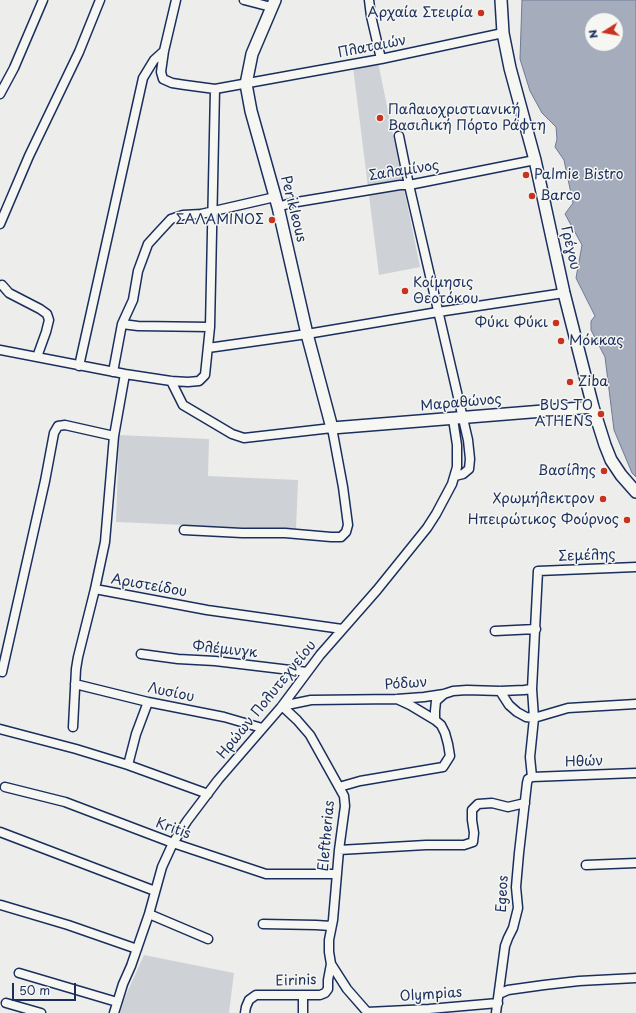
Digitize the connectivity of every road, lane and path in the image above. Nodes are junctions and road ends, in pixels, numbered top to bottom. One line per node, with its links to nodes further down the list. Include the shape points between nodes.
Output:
1 (43, 0): 13 (street)
2 (100, 0): 19 (street, via 80,52 29,156)
3 (176, 0): 9 (street)
4 (244, 0): 7 (street)
5 (369, 0): 10 (street)
6 (501, 0): 8 (main road, Γρέγου)
7 (273, 3): 11 (main road, Perikleous, via 252,54)
8 (503, 33): 10 (street, Πλαταιών); 15 (main road, Γρέγου)
9 (164, 51): 12 (street, Πλαταιών, via 161,72 163,79); 29 (street, via 154,60 143,78)
10 (381, 59): 11 (street, Πλαταιών)
11 (246, 84): 12 (street, Πλαταιών); 17 (main road, Perikleous)
12 (215, 89): 18 (street)
13 (0, 94)
14 (399, 136): 16 (street)
15 (535, 160): 16 (street, Σαλαμίνος); 21 (main road, Γρέγου)
16 (409, 185): 17 (street, Σαλαμίνος, via 291,203); 22 (street)
17 (276, 202): 18 (street, Σαλαμίνος); 25 (main road, Perikleous)
18 (212, 212): 23 (street, Σαλαμίνος, via 171,219 148,244 138,271 133,300); 24 (street)
19 (0, 224)
20 (2, 285): 28 (street, via 9,292 47,314 49,320)
21 (564, 293): 22 (street); 33 (main road, Γρέγου)
22 (438, 312): 25 (street); 34 (street)
23 (122, 324): 24 (street); 30 (street, Σαλαμίνος)
24 (210, 327): 26 (street)
25 (307, 334): 26 (street); 35 (main road, Perikleous)
26 (208, 348): 32 (street, via 205,374 199,381)
27 (0, 350): 28 (street)
28 (37, 357): 29 (street)
29 (79, 366): 30 (street)
30 (113, 372): 31 (street)
31 (125, 374): 32 (street); 36 (street, Αριστείδου)
32 (171, 381): 35 (street, via 183,405 232,434 244,438)
33 (593, 407): 34 (main road, Μαραθώνος); 38 (main road, Γρέγου, via 611,460)
34 (458, 418): 35 (main road, Μαραθώνος); 37 (street, Ηρώων Πολυτεχνείου); 37 (street, via 468,440 470,459 469,469)
35 (332, 428): 39 (street, via 348,525 341,537)
36 (114, 436): 41 (street, Αριστείδου, via 105,542); 46 (street, via 65,425 58,426 54,433)
37 (455, 476): 42 (street, Ηρώων Πολυτεχνείου, via 427,528)
38 (636, 492)
39 (184, 530)
40 (636, 567): 43 (street, Σεμέλης, via 538,571)
41 (95, 590): 42 (street, Αριστείδου, via 207,610); 48 (street, via 78,657)
42 (342, 629): 47 (street, Ηρώων Πολυτεχνείου)
43 (536, 629): 44 (street); 49 (street)
44 (495, 631)
45 (141, 654): 47 (street, Φλέμινγκ)
46 (2, 672)
47 (307, 672): 55 (street, Ηρώων Πολυτεχνείου)
48 (75, 684): 53 (street, Λυσίου); 58 (street)
49 (532, 689): 50 (street, Ρόδων); 56 (street)
50 (500, 691): 51 (street, Ρόδων, via 467,690); 56 (street, via 517,712)
51 (444, 694): 52 (street, Ρόδων); 57 (street, via 436,701)
52 (397, 699): 55 (street, Ρόδων, via 310,700); 57 (street)
53 (148, 702): 59 (street, Λυσίου); 61 (street)
54 (636, 704): 56 (street, via 568,708)
55 (282, 706): 59 (street, Ηρώων Πολυτεχνείου); 64 (street, Eleftherias, via 310,735)
56 (534, 718): 63 (street, via 530,757)
57 (435, 720): 64 (street, via 445,733 448,744 450,756 443,767)
58 (73, 727)
59 (262, 728): 66 (street, Ηρώων Πολυτεχνείου)
60 (0, 729): 61 (street)
61 (128, 765): 66 (street)
62 (636, 773): 63 (street, Ηθών)
63 (532, 777): 67 (street, Egeos, via 528,779)
64 (339, 787): 70 (street, Eleftherias, via 344,796 345,806)
65 (5, 788): 69 (street, Kritis, via 66,802)
66 (208, 794): 69 (street, Ηρώων Πολυτεχνείου)
67 (525, 803): 70 (street, via 508,807 492,803 478,804 472,810 472,842 464,845); 85 (street, Egeos, via 516,887 518,908 505,946)
68 (0, 832): 74 (street)
69 (174, 843): 73 (street, Kritis, via 266,874); 74 (street, Ηρώων Πολυτεχνείου, via 162,867)
70 (339, 850): 73 (street, Eleftherias)
71 (636, 863): 72 (street)
72 (586, 866)
73 (337, 874): 78 (street, Eleftherias)
74 (155, 891): 76 (street, Ηρώων Πολυτεχνείου)
75 (1, 905): 80 (street)
76 (148, 914): 79 (street); 80 (street, Ηρώων Πολυτεχνείου)
77 (263, 924): 78 (street)
78 (331, 926): 81 (street, Eleftherias)
79 (208, 939)
80 (136, 949): 86 (street, Ηρώων Πολυτεχνείου)
81 (331, 964): 84 (street, Eirinis, via 328,989 325,993); 89 (street, via 347,989)
82 (19, 974): 86 (street)
83 (636, 978): 85 (street, Olympias, via 579,981 508,990)
84 (303, 995): 88 (street, Eirinis, via 256,995 249,1000); 92 (street)
85 (498, 999): 89 (street, Olympias, via 428,1009); 93 (street, Egeos)
86 (117, 1002): 91 (street, Ηρώων Πολυτεχνείου)
87 (6, 1003): 90 (street)
88 (246, 1010)
89 (367, 1012)
90 (41, 1013)
91 (114, 1013)
92 (303, 1013)
93 (496, 1013)

